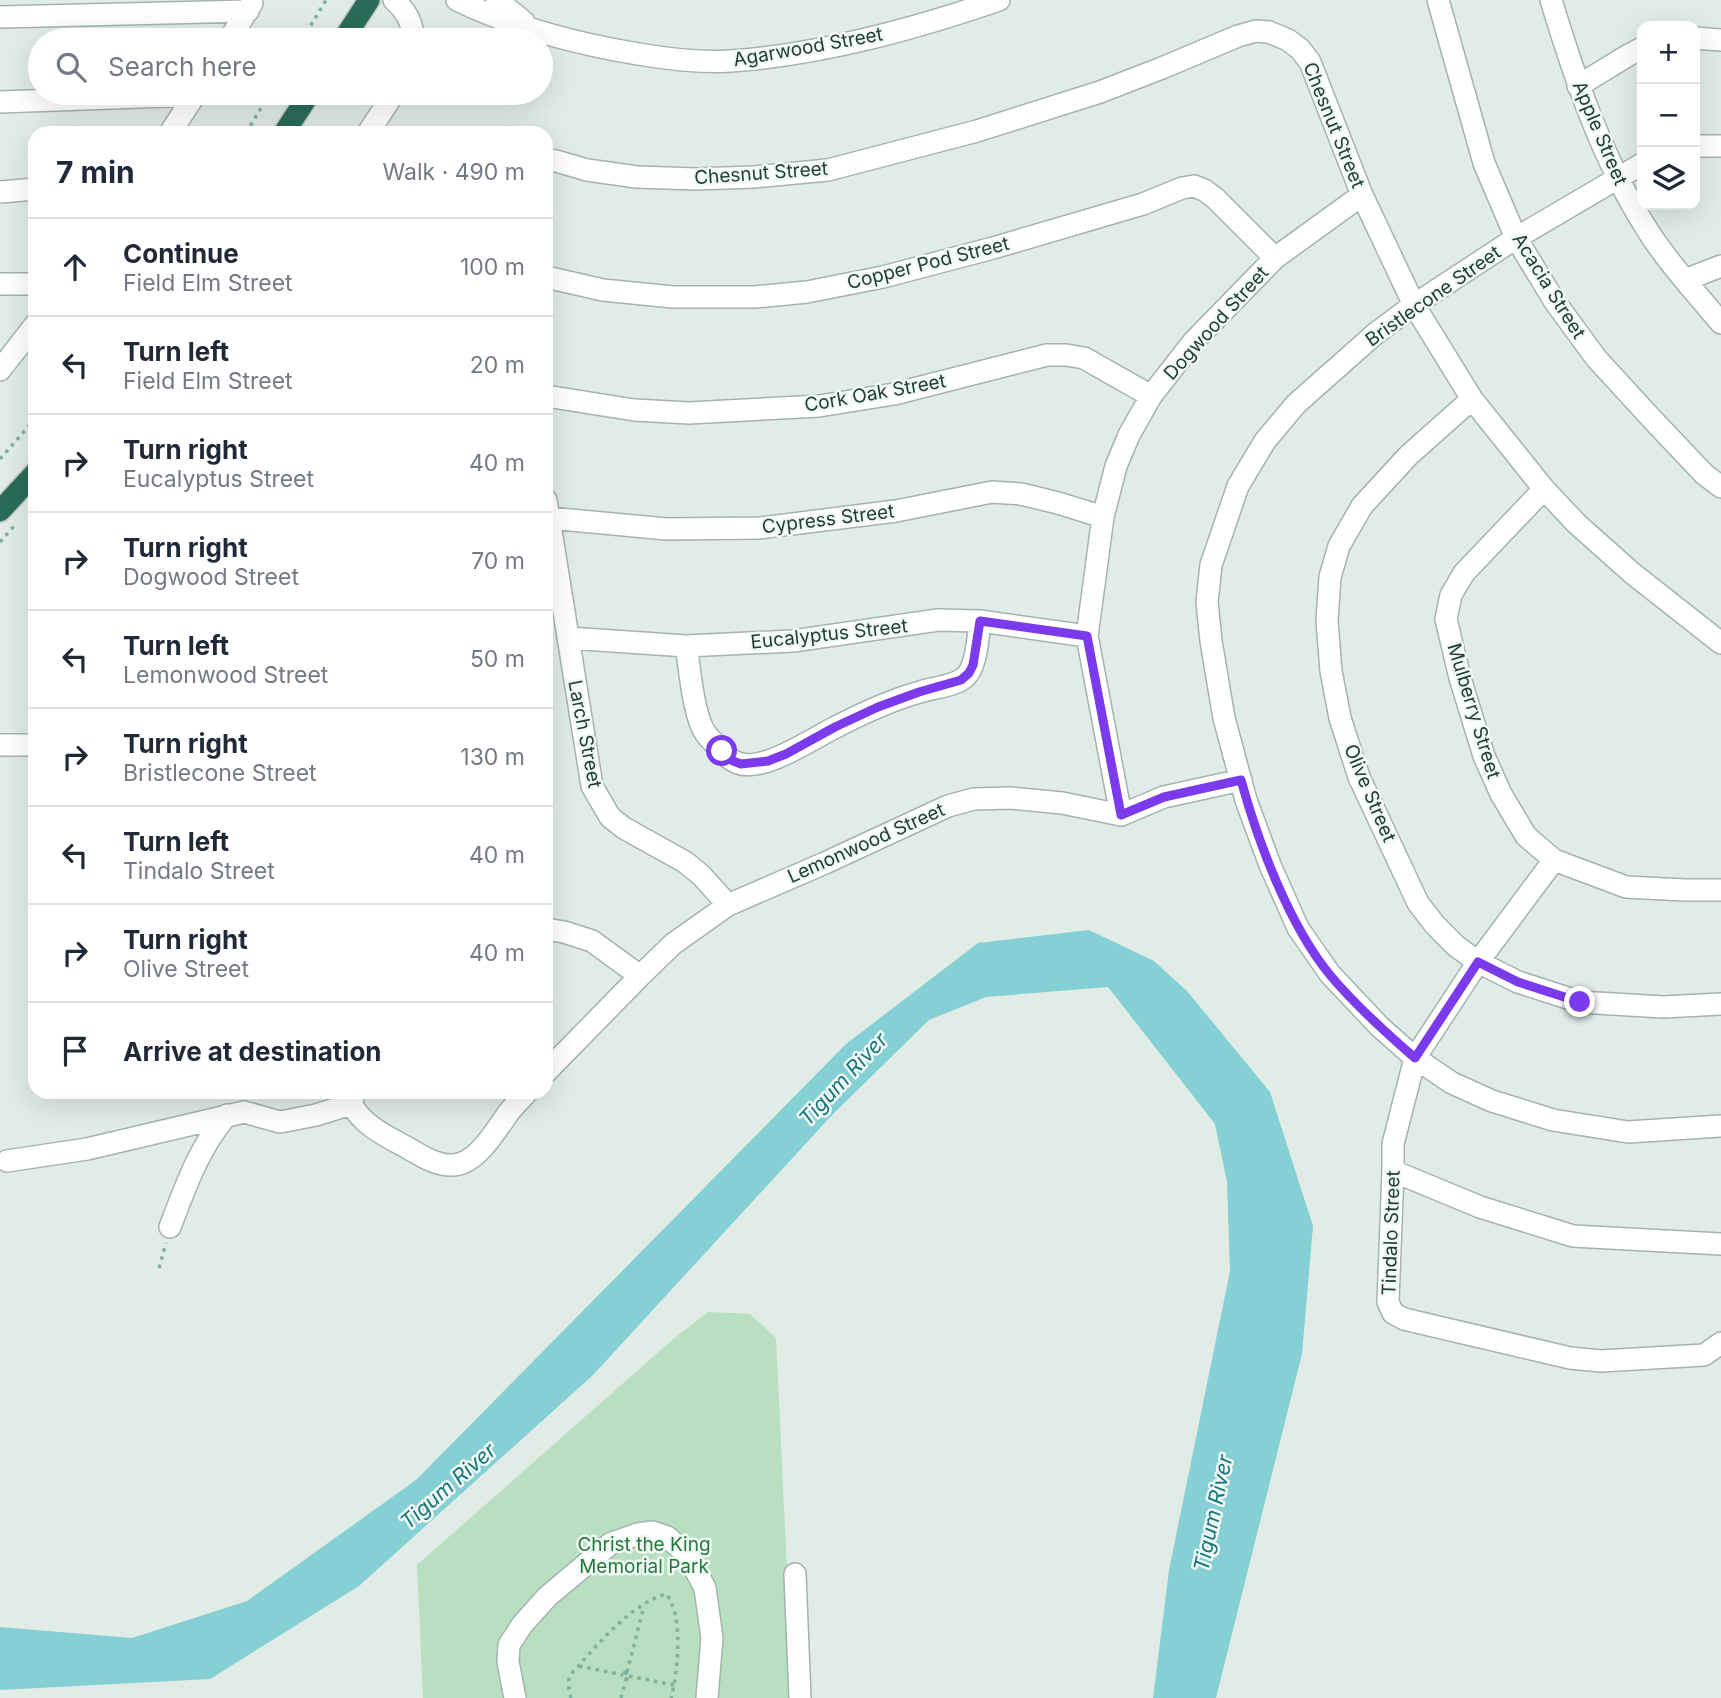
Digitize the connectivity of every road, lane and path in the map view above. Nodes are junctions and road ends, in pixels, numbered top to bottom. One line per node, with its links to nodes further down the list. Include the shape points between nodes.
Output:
1 (1, 0): 11 (street)
2 (326, 0): 13 (path)
3 (369, 0): 14 (highway)
4 (394, 0): 15 (street)
5 (457, 0): 16 (street, Agarwood Street)
6 (497, 0): 16 (street, Agarwood Street)
7 (999, 0): 17 (street, Agarwood Street, via 854,43 728,62 622,52)
8 (1438, 0): 40 (street, Acacia Street, via 1484,163)
9 (1551, 0): 21 (street, Apple Street)
10 (250, 6): 11 (street); 12 (street)
11 (0, 17)
12 (236, 28)
13 (309, 28)
14 (351, 28)
15 (413, 28)
16 (531, 28)
17 (553, 35)
18 (1700, 38): 19 (street)
19 (1721, 40)
20 (1637, 50): 21 (street)
21 (1578, 86): 36 (street, Apple Street)
22 (28, 101): 23 (street)
23 (0, 102)
24 (188, 105): 28 (street)
25 (263, 105): 29 (path)
26 (302, 105): 30 (highway)
27 (386, 105): 31 (street)
28 (174, 126)
29 (250, 126)
30 (289, 126)
31 (373, 126)
32 (1700, 146): 33 (street)
33 (1721, 146)
34 (553, 161): 39 (street, Chesnut Street, via 637,177 754,177 828,170 1087,96 1256,31 1287,40 1310,62)
35 (1637, 167): 36 (street, Bristlecone Street)
36 (1618, 178): 40 (street, Bristlecone Street); 44 (street, Apple Street, via 1648,231)
37 (28, 190): 38 (street)
38 (0, 192)
39 (1362, 195): 41 (street, Dogwood Street); 47 (street, Chesnut Street)
40 (1516, 239): 47 (street, Bristlecone Street); 57 (street, Acacia Street, via 1596,358)
41 (1275, 258): 43 (street, Copper Pod Street, via 1215,198 1194,186 993,248 807,292 673,297 603,290); 51 (street, Dogwood Street, via 1194,341)
42 (1721, 266): 44 (street)
43 (553, 279)
44 (1685, 280): 48 (street, Apple Street)
45 (28, 284): 46 (street)
46 (0, 285)
47 (1414, 305): 52 (street, Chesnut Street); 70 (street, Bristlecone Street, via 1296,404 1265,441 1238,486 1211,565 1207,602 1224,718)
48 (1721, 323)
49 (28, 334): 50 (street)
50 (0, 370)
51 (1151, 396): 53 (street, Cork Oak Street, via 1084,358 1047,355 894,394 819,406 689,413); 61 (street, Dogwood Street, via 1116,466)
52 (1472, 399): 58 (street, Chesnut Street); 76 (street, Olive Street, via 1409,455 1362,506 1339,546 1330,577 1327,621 1340,718 1359,777 1418,903 1456,946)
53 (553, 402)
54 (28, 427): 55 (path)
55 (0, 459)
56 (28, 481): 60 (highway)
57 (1721, 487)
58 (1544, 489): 65 (street, Chesnut Street, via 1606,551); 72 (street, Mulberry Street, via 1464,573 1451,595 1446,619 1480,743 1501,794 1526,836)
59 (553, 510): 61 (street, Cypress Street, via 667,529 760,528 992,492 1021,494)
60 (0, 511)
61 (1102, 517): 64 (street, Dogwood Street)
62 (553, 544): 66 (street, Larch Street)
63 (980, 621): 64 (street, Eucalyptus Street); 67 (street, Eucalyptus Street, via 938,620 793,641); 67 (street, via 973,665 961,680 878,707 786,754 753,764 733,761 706,734)
64 (1087, 636): 71 (street, Dogwood Street)
65 (1719, 637)
66 (569, 638): 67 (street, Eucalyptus Street); 74 (street, Larch Street, via 586,758 600,801 624,828 685,862)
67 (686, 646)
68 (0, 744): 69 (street)
69 (28, 745)
70 (1241, 780): 71 (street, via 1164,797); 79 (street, Bristlecone Street, via 1298,928 1329,974)
71 (1121, 815): 74 (street, Lemonwood Street, via 1062,803 974,799 948,806)
72 (1554, 860): 73 (street, Mulberry Street, via 1626,887); 76 (street, Tindalo Street)
73 (1721, 890)
74 (728, 905): 77 (street, Lemonwood Street, via 682,937)
75 (553, 930): 77 (street, via 592,941)
76 (1478, 962): 78 (street, Olive Street, via 1518,982 1580,1002 1663,1007); 79 (street, Tindalo Street)
77 (640, 975): 80 (street, Lemonwood Street)
78 (1721, 1004)
79 (1415, 1058): 85 (street, Bristlecone Street, via 1452,1083 1553,1121 1628,1132); 87 (street, Tindalo Street, via 1393,1144)
80 (553, 1065)
81 (351, 1099): 84 (street, via 316,1115 280,1122 244,1112)
82 (353, 1099): 83 (street, via 358,1115 376,1130 434,1162 451,1166 476,1153)
83 (521, 1099)
84 (227, 1115): 86 (street, via 87,1149); 88 (street, via 207,1142)
85 (1721, 1126)
86 (7, 1161)
87 (1394, 1171): 89 (street, via 1480,1207 1573,1236); 91 (street, Tindalo Street, via 1388,1302 1393,1313 1404,1319 1570,1358 1601,1361 1704,1355)
88 (170, 1227): 90 (path)
89 (1721, 1244)
90 (159, 1268)
91 (1721, 1343)
92 (795, 1574): 102 (street)
93 (645, 1604): 94 (path, via 596,1645); 95 (path); 96 (path, via 666,1594 672,1601 679,1641)
94 (579, 1666): 95 (path); 98 (path, via 570,1676)
95 (626, 1675): 96 (path); 99 (path)
96 (674, 1685): 100 (path)
97 (515, 1698): 101 (street, via 509,1644 522,1625 547,1597 610,1544 652,1532 667,1537 687,1554 705,1588 712,1638)
98 (571, 1698)
99 (621, 1698)
100 (671, 1698)
101 (707, 1698)
102 (800, 1698)

